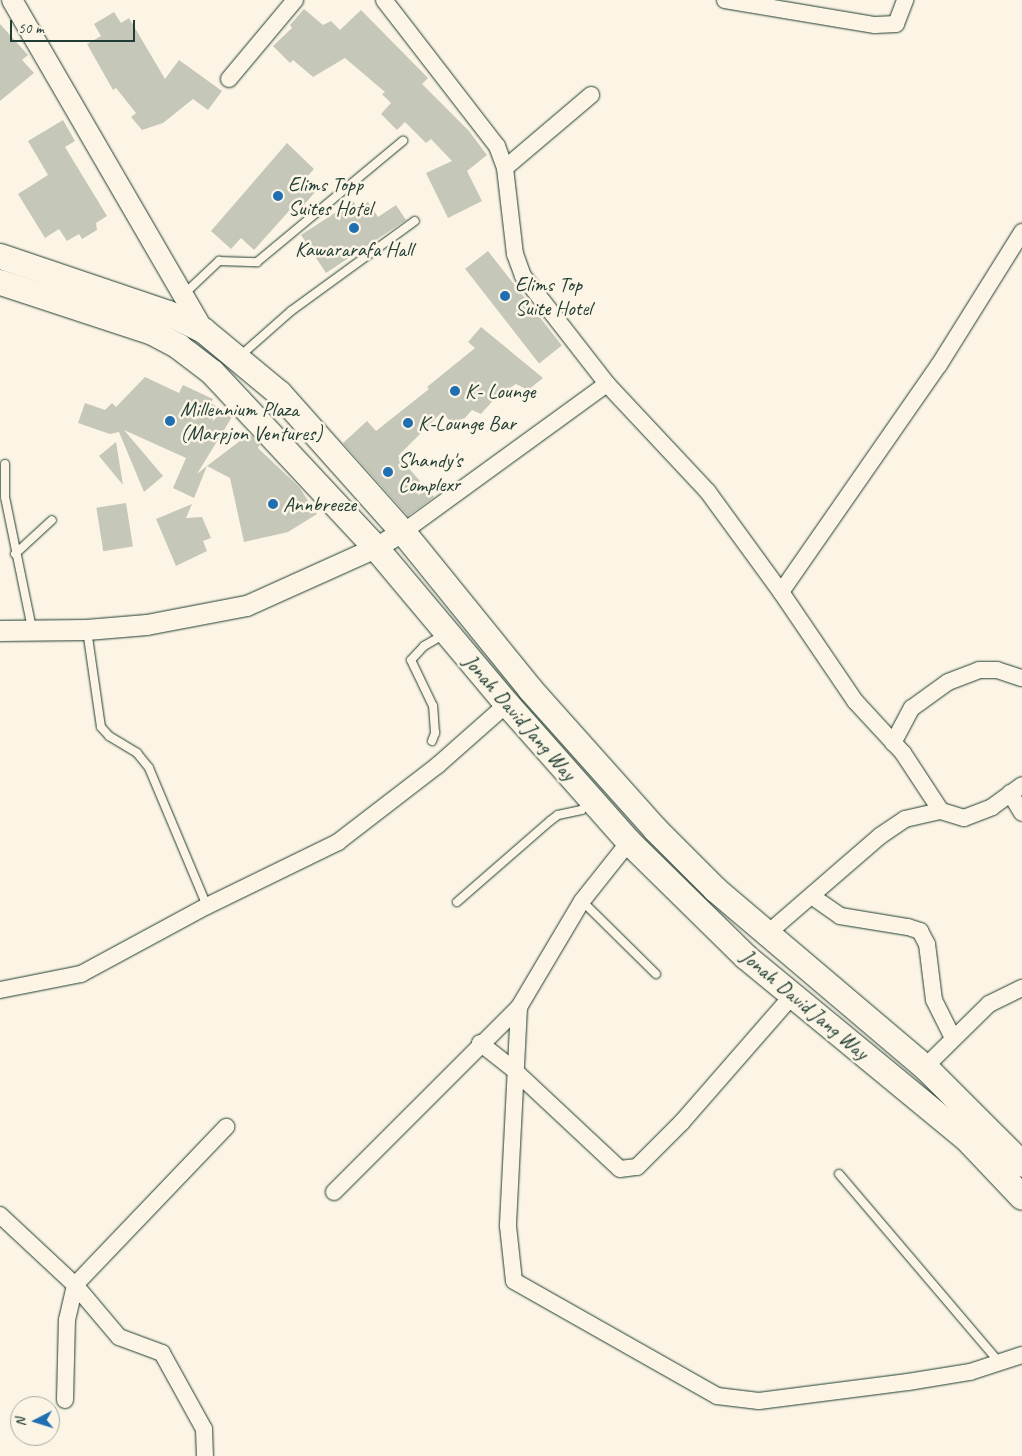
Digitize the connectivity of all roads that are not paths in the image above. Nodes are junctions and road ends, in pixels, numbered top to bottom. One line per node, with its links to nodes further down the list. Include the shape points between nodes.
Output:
1 (12, 0): 14 (street)
2 (295, 0): 6 (street)
3 (725, 0): 4 (street, via 875,26 896,24)
4 (905, 0)
5 (388, 2): 9 (street, via 497,146)
6 (230, 80)
7 (591, 95): 9 (street)
8 (403, 141): 14 (lane, via 257,262 219,261)
9 (505, 168): 17 (street, via 515,254 523,276)
10 (415, 221): 16 (lane, via 291,311)
11 (1022, 232): 23 (street, via 939,365)
12 (0, 256): 15 (main road, via 168,314)
13 (0, 282): 21 (main road, Jonah David Jang Way, via 152,332 178,346 212,372)
14 (182, 296): 15 (street)
15 (203, 330): 16 (main road)
16 (239, 357): 20 (main road, via 279,393)
17 (607, 384): 20 (street); 23 (street, via 708,492)
18 (6, 464): 22 (lane, via 5,497)
19 (52, 520): 22 (lane)
20 (403, 532): 21 (street); 41 (main road, via 530,689 655,829 716,889)
21 (376, 548): 24 (street, via 246,606 147,625); 27 (main road, Jonah David Jang Way)
22 (15, 554): 26 (lane)
23 (781, 592): 31 (street, via 855,701)
24 (87, 630): 26 (street); 40 (lane, via 101,727 137,754 149,768)
25 (0, 631): 26 (street)
26 (32, 631)
27 (447, 633): 29 (main road, Jonah David Jang Way); 30 (lane, via 424,646 411,660 433,706 435,733)
28 (1022, 678): 31 (street, via 997,670 979,670 948,682 912,708)
29 (507, 704): 33 (main road, Jonah David Jang Way); 40 (street, via 438,765 338,842)
30 (432, 741)
31 (893, 742): 34 (street)
32 (1016, 789): 34 (street, via 992,807 964,818); 35 (street)
33 (592, 800): 36 (main road, Jonah David Jang Way); 39 (lane, via 581,810 558,815 550,821)
34 (941, 811): 37 (street, via 905,819 880,836)
35 (1022, 813)
36 (630, 842): 38 (street); 45 (main road, Jonah David Jang Way)
37 (812, 897): 41 (street); 47 (street, via 840,916 908,927 920,932 927,944 934,1000)
38 (582, 901): 42 (lane); 46 (street)
39 (457, 902)
40 (206, 906): 44 (street, via 80,974)
41 (768, 933): 49 (main road)
42 (656, 974)
43 (1022, 988): 47 (street, via 989,1004)
44 (0, 990)
45 (791, 997): 50 (street, via 682,1122 637,1167 620,1169); 55 (main road, Jonah David Jang Way, via 966,1138)
46 (519, 1007): 48 (street); 50 (street)
47 (953, 1038): 49 (street)
48 (480, 1043): 50 (street); 54 (street)
49 (925, 1067): 52 (main road)
50 (513, 1069): 59 (street, via 516,1098 508,1226 514,1281 717,1396 760,1401 908,1382)
51 (226, 1127): 57 (street)
52 (1022, 1164)
53 (839, 1174): 59 (lane)
54 (334, 1192)
55 (1022, 1197)
56 (0, 1215): 57 (street)
57 (75, 1285): 60 (street, via 67,1320); 61 (street, via 119,1337 162,1353 204,1429)
58 (1022, 1355): 59 (street)
59 (1000, 1364)
60 (65, 1400)
61 (205, 1456)

